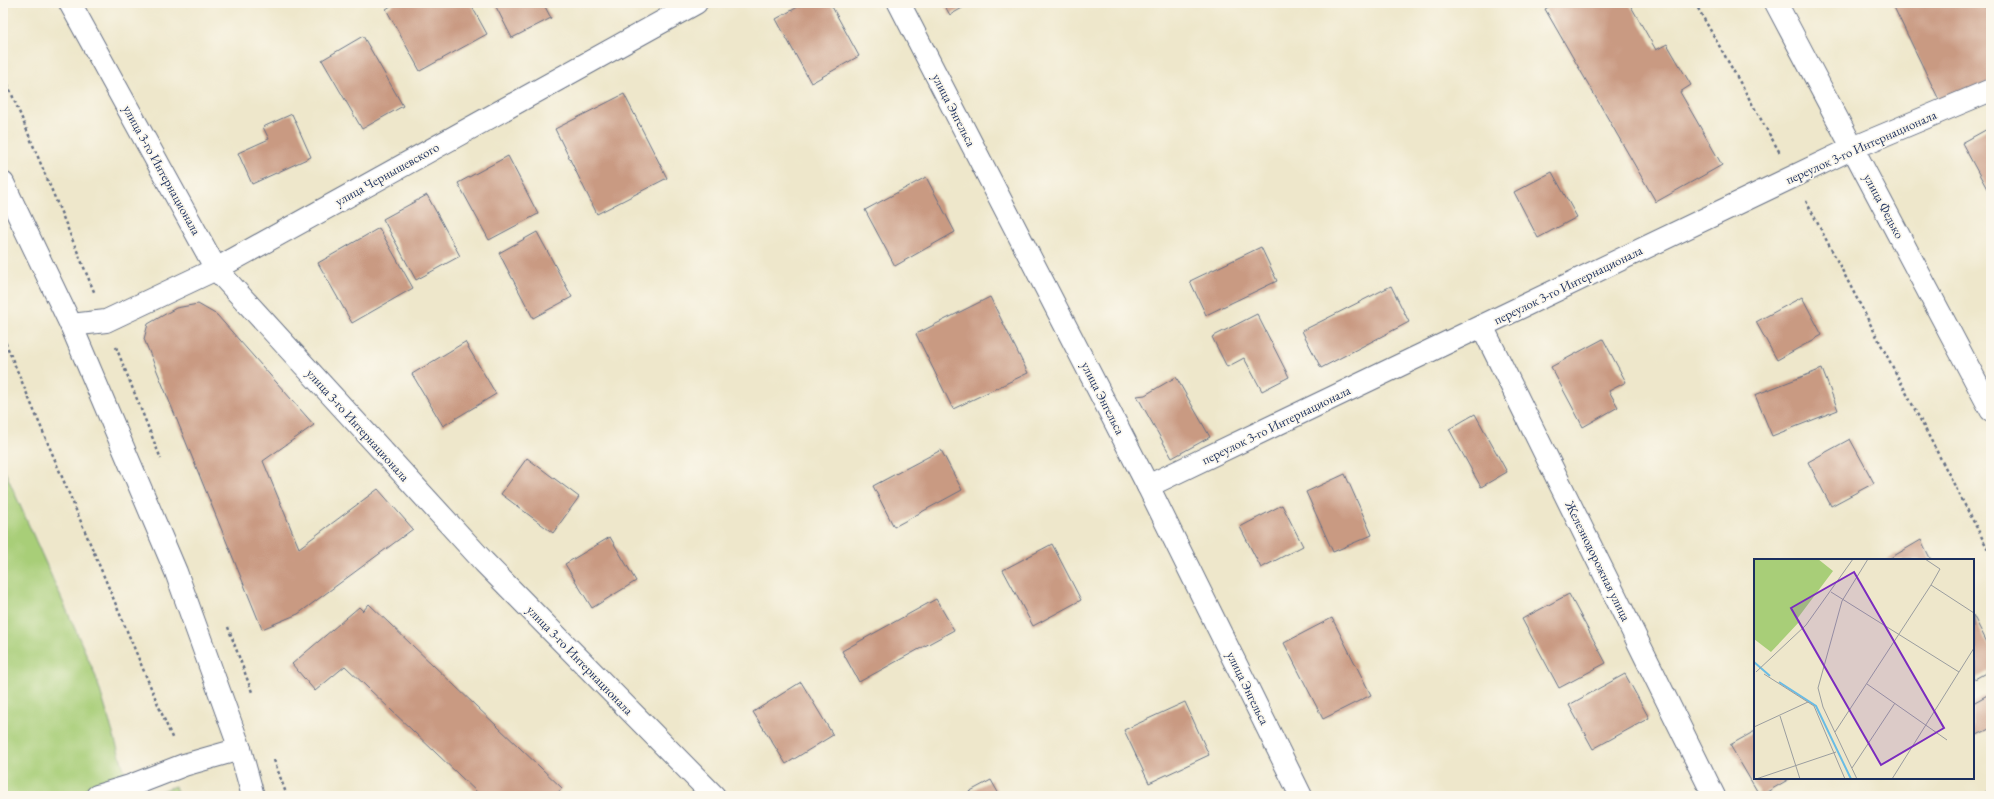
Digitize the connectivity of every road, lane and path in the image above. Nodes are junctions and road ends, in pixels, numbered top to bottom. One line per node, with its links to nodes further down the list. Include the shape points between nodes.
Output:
1 (70, 3): 10 (street, улица 3-го Интернационала)
2 (696, 3): 10 (street, улица Чернышевского)
3 (899, 3): 15 (street, улица Энгельса)
4 (1695, 3): 8 (path)
5 (1776, 3): 7 (street, улица Федько)
6 (1991, 90): 7 (street, переулок 3-го Интернационала)
7 (1853, 148): 8 (street, переулок 3-го Интернационала); 14 (street, улица Федько)
8 (1794, 177): 12 (street, переулок 3-го Интернационала); 16 (path)
9 (3, 183): 11 (street)
10 (216, 269): 11 (street, улица Чернышевского, via 106,321); 21 (street, улица 3-го Интернационала, via 484,562)
11 (71, 325): 17 (street, via 176,572)
12 (1482, 326): 15 (street, переулок 3-го Интернационала); 23 (street, Железнодорожная улица)
13 (3, 337): 18 (path)
14 (1991, 410)
15 (1148, 486): 22 (street, улица Энгельса)
16 (1991, 555)
17 (240, 749): 18 (street); 20 (street)
18 (184, 764): 19 (street, via 130,786)
19 (97, 796)
20 (253, 796)
21 (714, 796)
22 (1301, 796)
23 (1714, 796)

